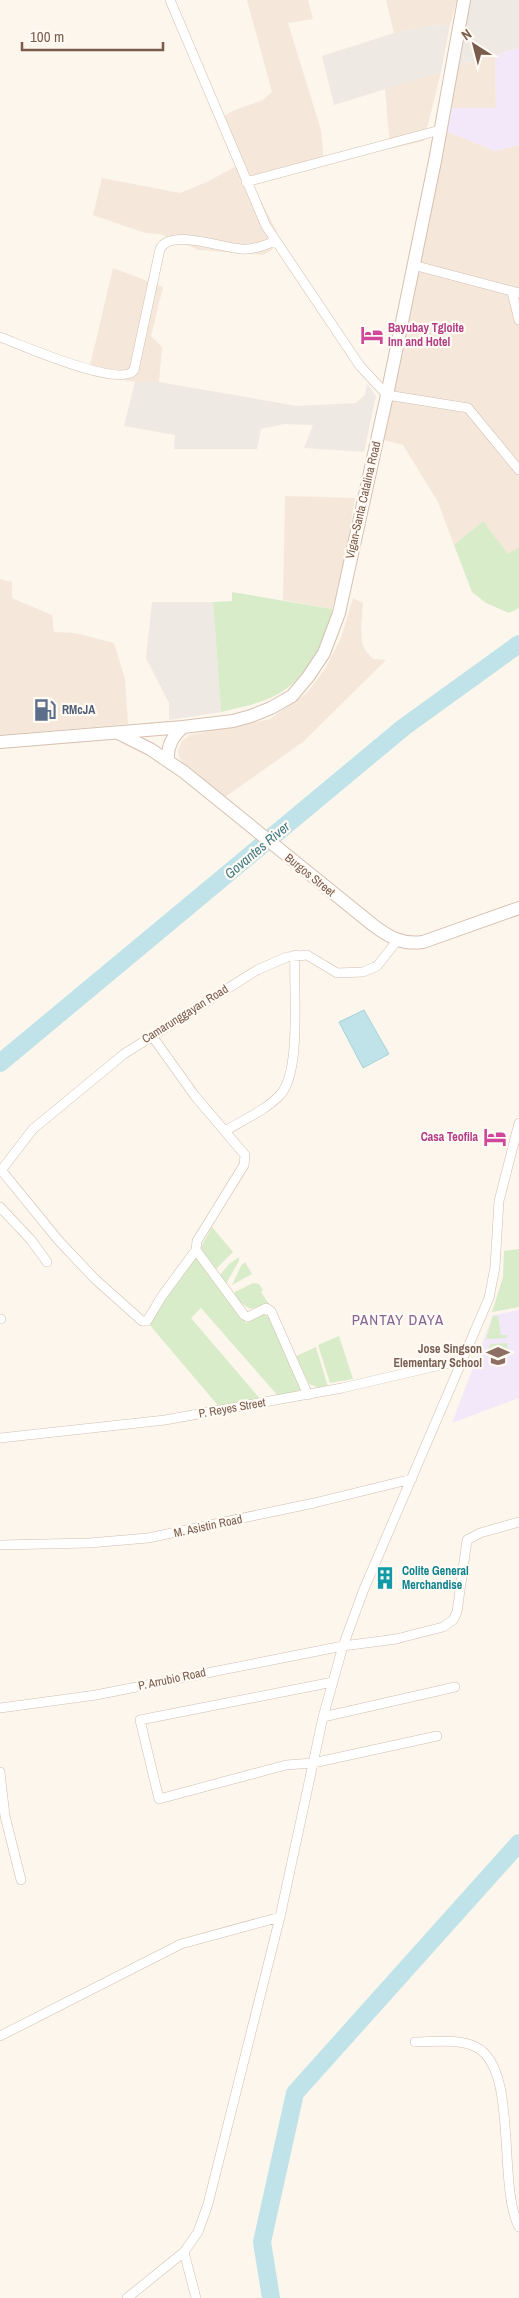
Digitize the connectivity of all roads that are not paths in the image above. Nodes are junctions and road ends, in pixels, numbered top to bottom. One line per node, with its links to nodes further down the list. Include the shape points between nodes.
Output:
1 (170, 0): 4 (street)
2 (464, 0): 3 (main road, Vigan-Santa Catalina Road)
3 (440, 130): 4 (street); 6 (main road, Vigan-Santa Catalina Road)
4 (246, 182): 5 (street)
5 (274, 241): 9 (street, via 242,249 186,240 172,240 163,245 131,374 100,374); 10 (street, via 360,366)
6 (413, 265): 7 (street); 10 (main road, Vigan-Santa Catalina Road)
7 (516, 293): 8 (street)
8 (519, 320)
9 (0, 337)
10 (387, 395): 11 (street, via 468,408); 12 (main road, Vigan-Santa Catalina Road, via 339,613 324,653 292,696 271,708 233,721)
11 (519, 470)
12 (183, 727): 13 (main road, Vigan-Santa Catalina Road); 15 (main road, via 171,742)
13 (120, 734): 14 (main road, Vigan-Santa Catalina Road); 15 (main road, Burgos Street, via 150,748)
14 (0, 742)
15 (168, 761): 17 (main road, Burgos Street, via 372,925)
16 (519, 908): 17 (main road, via 423,942)
17 (397, 941): 18 (street, via 377,966 354,974 337,973 314,958)
18 (295, 955): 19 (street, Camarunggayan Road, via 264,966); 21 (street, via 291,1078 280,1096)
19 (152, 1036): 21 (street, via 195,1096); 22 (street, Camarunggayan Road, via 47,1115)
20 (519, 1123): 26 (street, via 499,1201 489,1298)
21 (226, 1131): 24 (street, via 244,1152 245,1162 197,1241)
22 (1, 1172): 24 (street, via 95,1279 144,1322)
23 (0, 1207): 25 (street)
24 (196, 1250): 27 (street, via 244,1315 248,1317 266,1308 271,1311)
25 (47, 1262)
26 (462, 1360): 27 (street, P. Reyes Street); 29 (street)
27 (308, 1395): 28 (street, P. Reyes Street, via 165,1420)
28 (0, 1438)
29 (412, 1479): 31 (street, M. Asistin Road, via 148,1538); 32 (street)
30 (519, 1522): 32 (street, P. Arrubio Road, via 473,1535 467,1540 457,1612 449,1624 396,1639)
31 (0, 1545)
32 (343, 1646): 33 (street); 35 (street, P. Arrubio Road, via 96,1695)
33 (333, 1682): 36 (street); 38 (street, via 140,1720 159,1799 286,1764)
34 (455, 1687): 36 (street)
35 (0, 1708)
36 (323, 1717): 38 (street)
37 (437, 1736): 38 (street)
38 (312, 1764): 42 (street)
39 (0, 1772): 40 (street)
40 (2, 1817): 41 (street)
41 (21, 1880)
42 (280, 1917): 43 (street, via 181,1944); 46 (street, via 208,2204 198,2232)
43 (0, 2036)
44 (416, 2042): 45 (street, via 475,2046 483,2050 495,2067 502,2098 510,2197)
45 (519, 2227)
46 (184, 2252): 47 (street); 48 (street)
47 (127, 2298)
48 (196, 2298)

